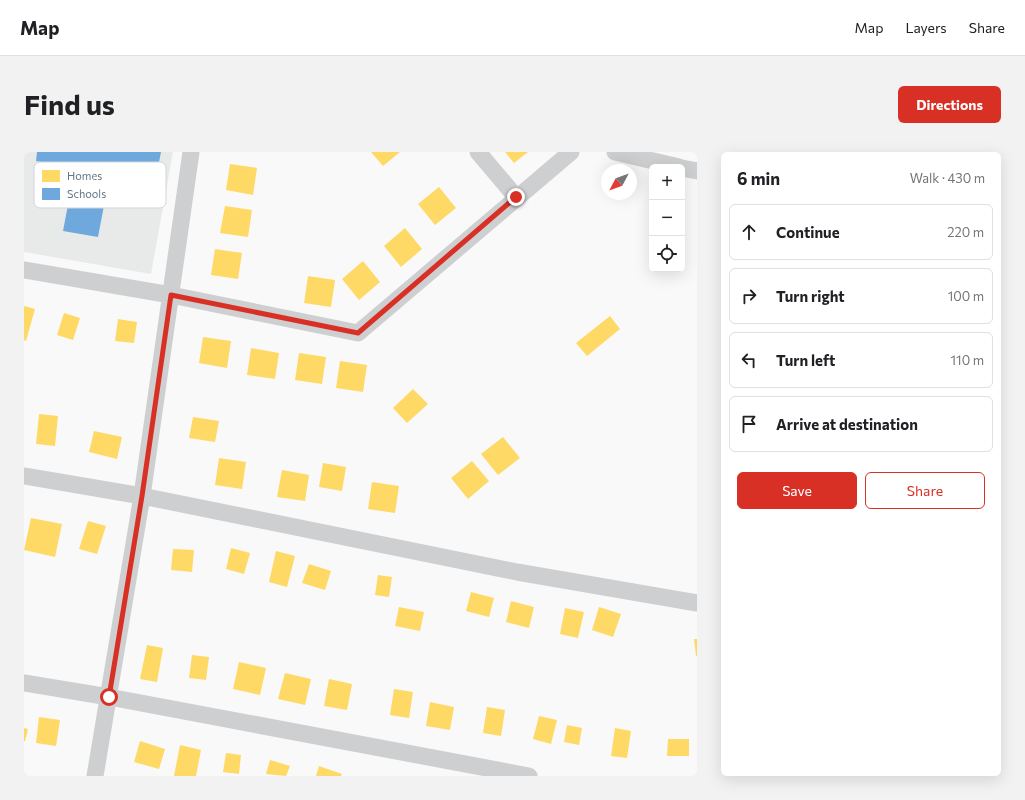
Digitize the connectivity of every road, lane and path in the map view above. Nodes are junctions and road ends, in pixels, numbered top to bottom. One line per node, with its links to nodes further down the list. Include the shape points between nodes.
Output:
1 (191, 152): 10 (street)
2 (478, 152): 8 (street)
3 (571, 152): 8 (street)
4 (615, 152): 5 (street)
5 (668, 164)
6 (685, 168): 7 (street)
7 (697, 171)
8 (516, 197): 10 (street, via 358,333)
9 (24, 270): 10 (street)
10 (171, 295): 12 (street)
11 (24, 476): 12 (street)
12 (142, 496): 13 (street, via 517,572); 15 (street)
13 (697, 603)
14 (24, 683): 15 (street)
15 (109, 697): 16 (street); 17 (street)
16 (95, 776)
17 (529, 776)

